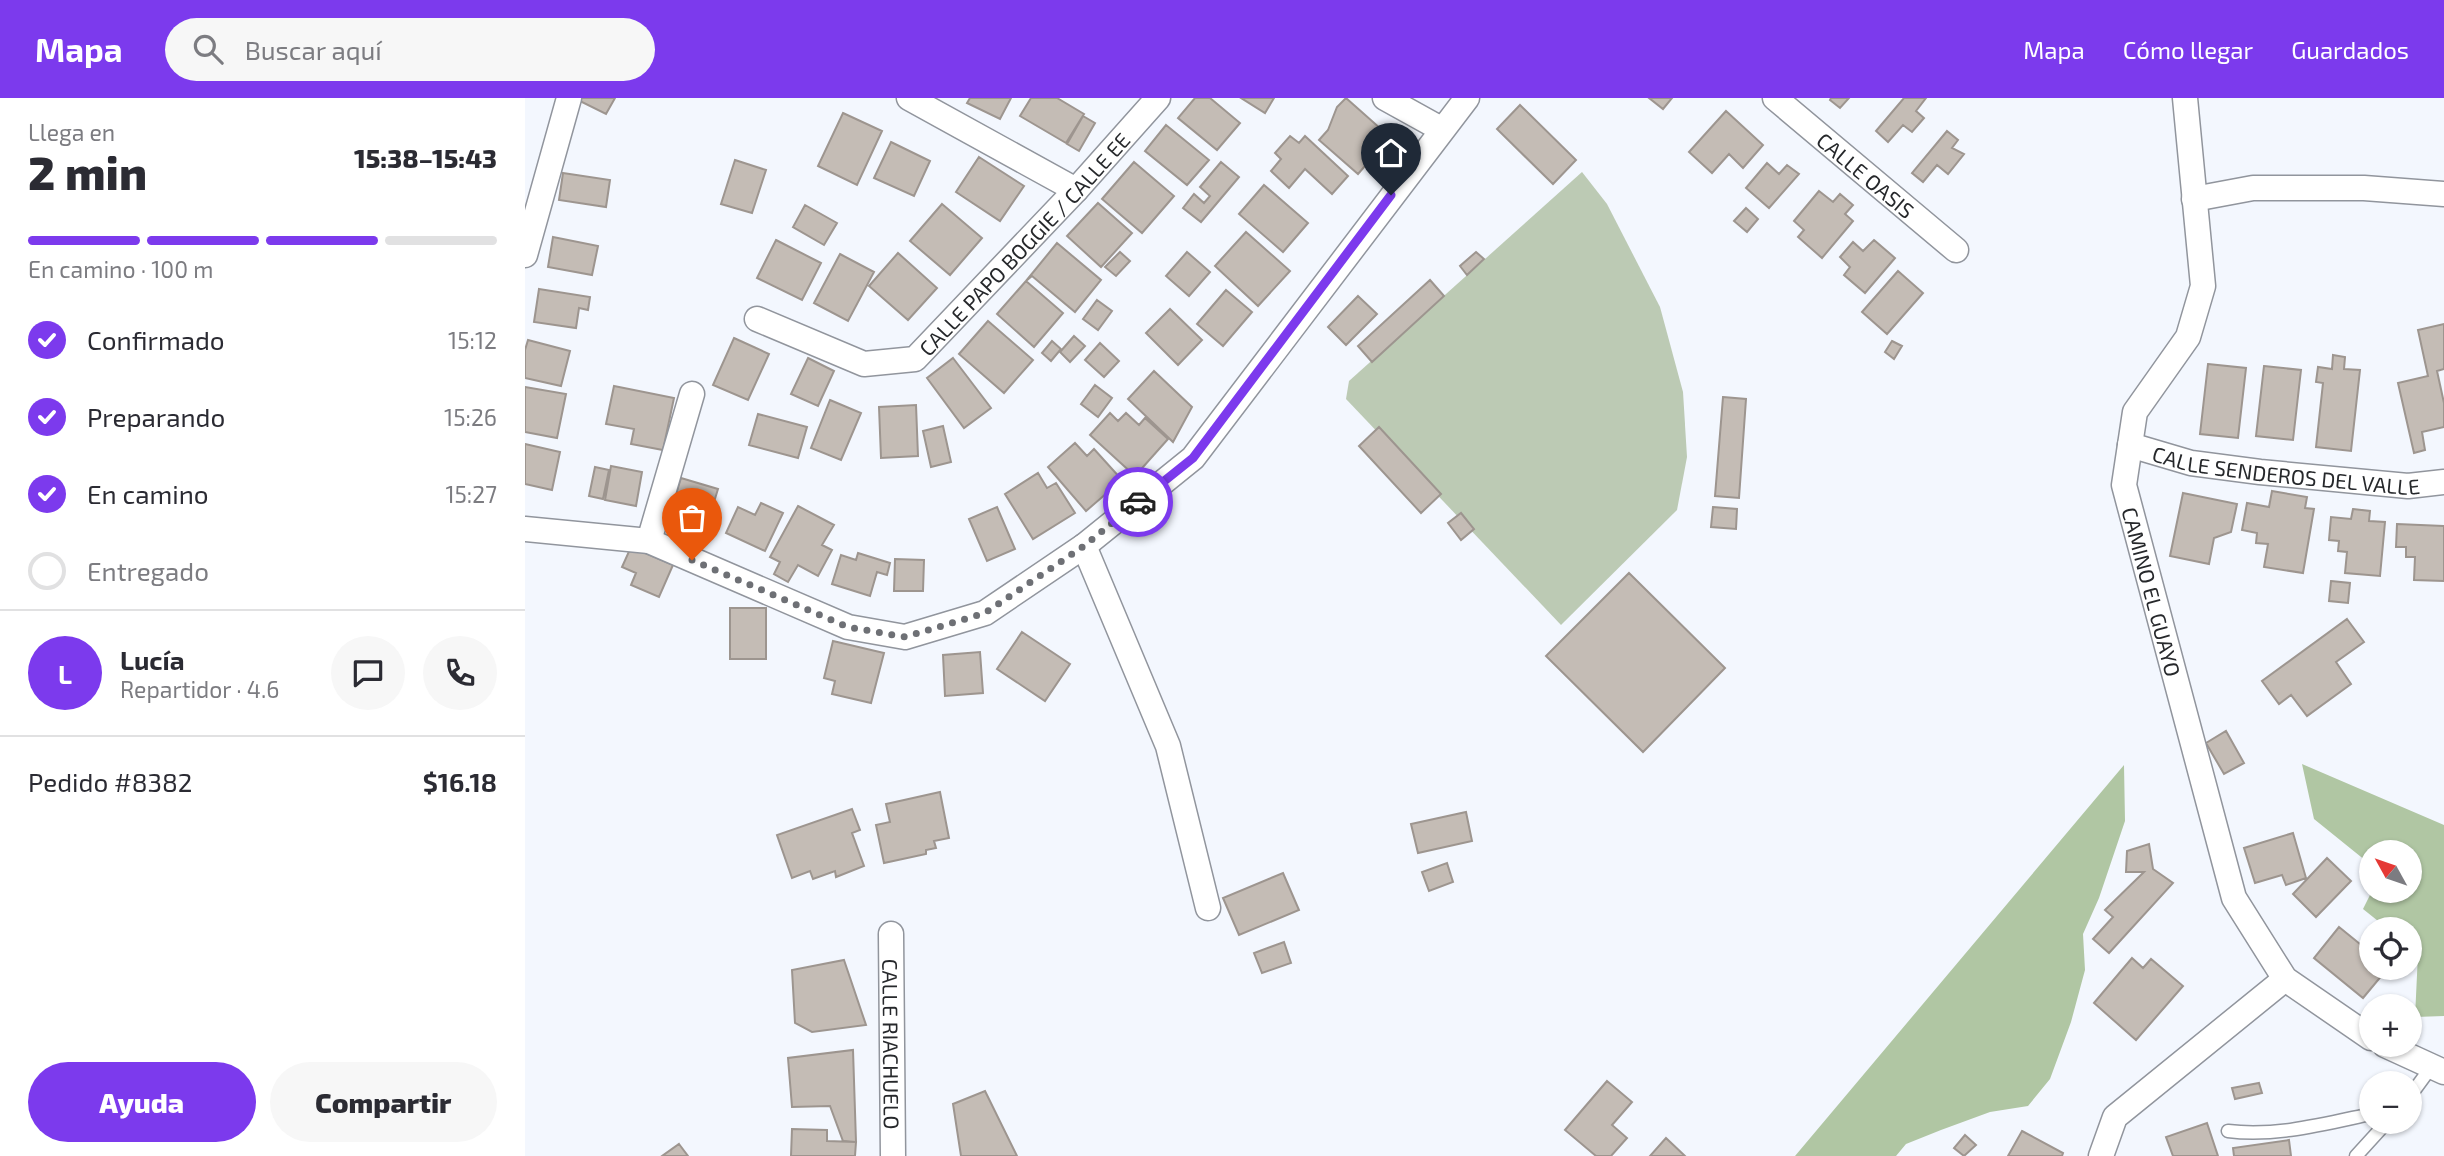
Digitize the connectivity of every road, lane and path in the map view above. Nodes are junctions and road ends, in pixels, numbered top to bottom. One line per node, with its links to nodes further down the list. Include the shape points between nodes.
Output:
1 (569, 98): 13 (street)
2 (909, 98): 9 (street)
3 (1158, 98): 9 (street, CALLE PAPO BOGGIE / CALLE EE)
4 (1385, 98): 8 (street)
5 (1467, 98): 8 (street)
6 (1775, 98): 12 (street, CALLE OASIS)
7 (2185, 98): 11 (street, CAMINO EL GUAYO)
8 (1441, 129): 20 (street, via 1193,458)
9 (1076, 190): 14 (street, CALLE PAPO BOGGIE / CALLE EE, via 915,359 864,364)
10 (2444, 194): 11 (street, via 2253,188)
11 (2194, 200): 16 (street, CAMINO EL GUAYO, via 2203,286 2188,337 2135,412)
12 (1956, 250)
13 (525, 255)
14 (757, 318)
15 (692, 394): 19 (street)
16 (2130, 445): 17 (street, CALLE SENDEROS DEL VALLE, via 2191,463 2260,472 2408,486); 23 (street, CAMINO EL GUAYO, via 2124,485 2234,898)
17 (2444, 482)
18 (525, 529): 19 (street)
19 (649, 541): 20 (street, via 848,627 905,637 985,613)
20 (1084, 546): 21 (street, via 1168,746)
21 (1208, 908)
22 (891, 934): 31 (street, CALLE RIACHUELO)
23 (2285, 979): 24 (street, CAMINO EL GUAYO); 32 (street, via 2115,1117)
24 (2359, 1030)
25 (2412, 1057): 26 (street)
26 (2438, 1069): 27 (lane)
27 (2422, 1084)
28 (2359, 1116): 29 (lane, via 2291,1130)
29 (2228, 1131)
30 (2376, 1134): 33 (lane)
31 (893, 1156)
32 (2101, 1156)
33 (2356, 1156)

